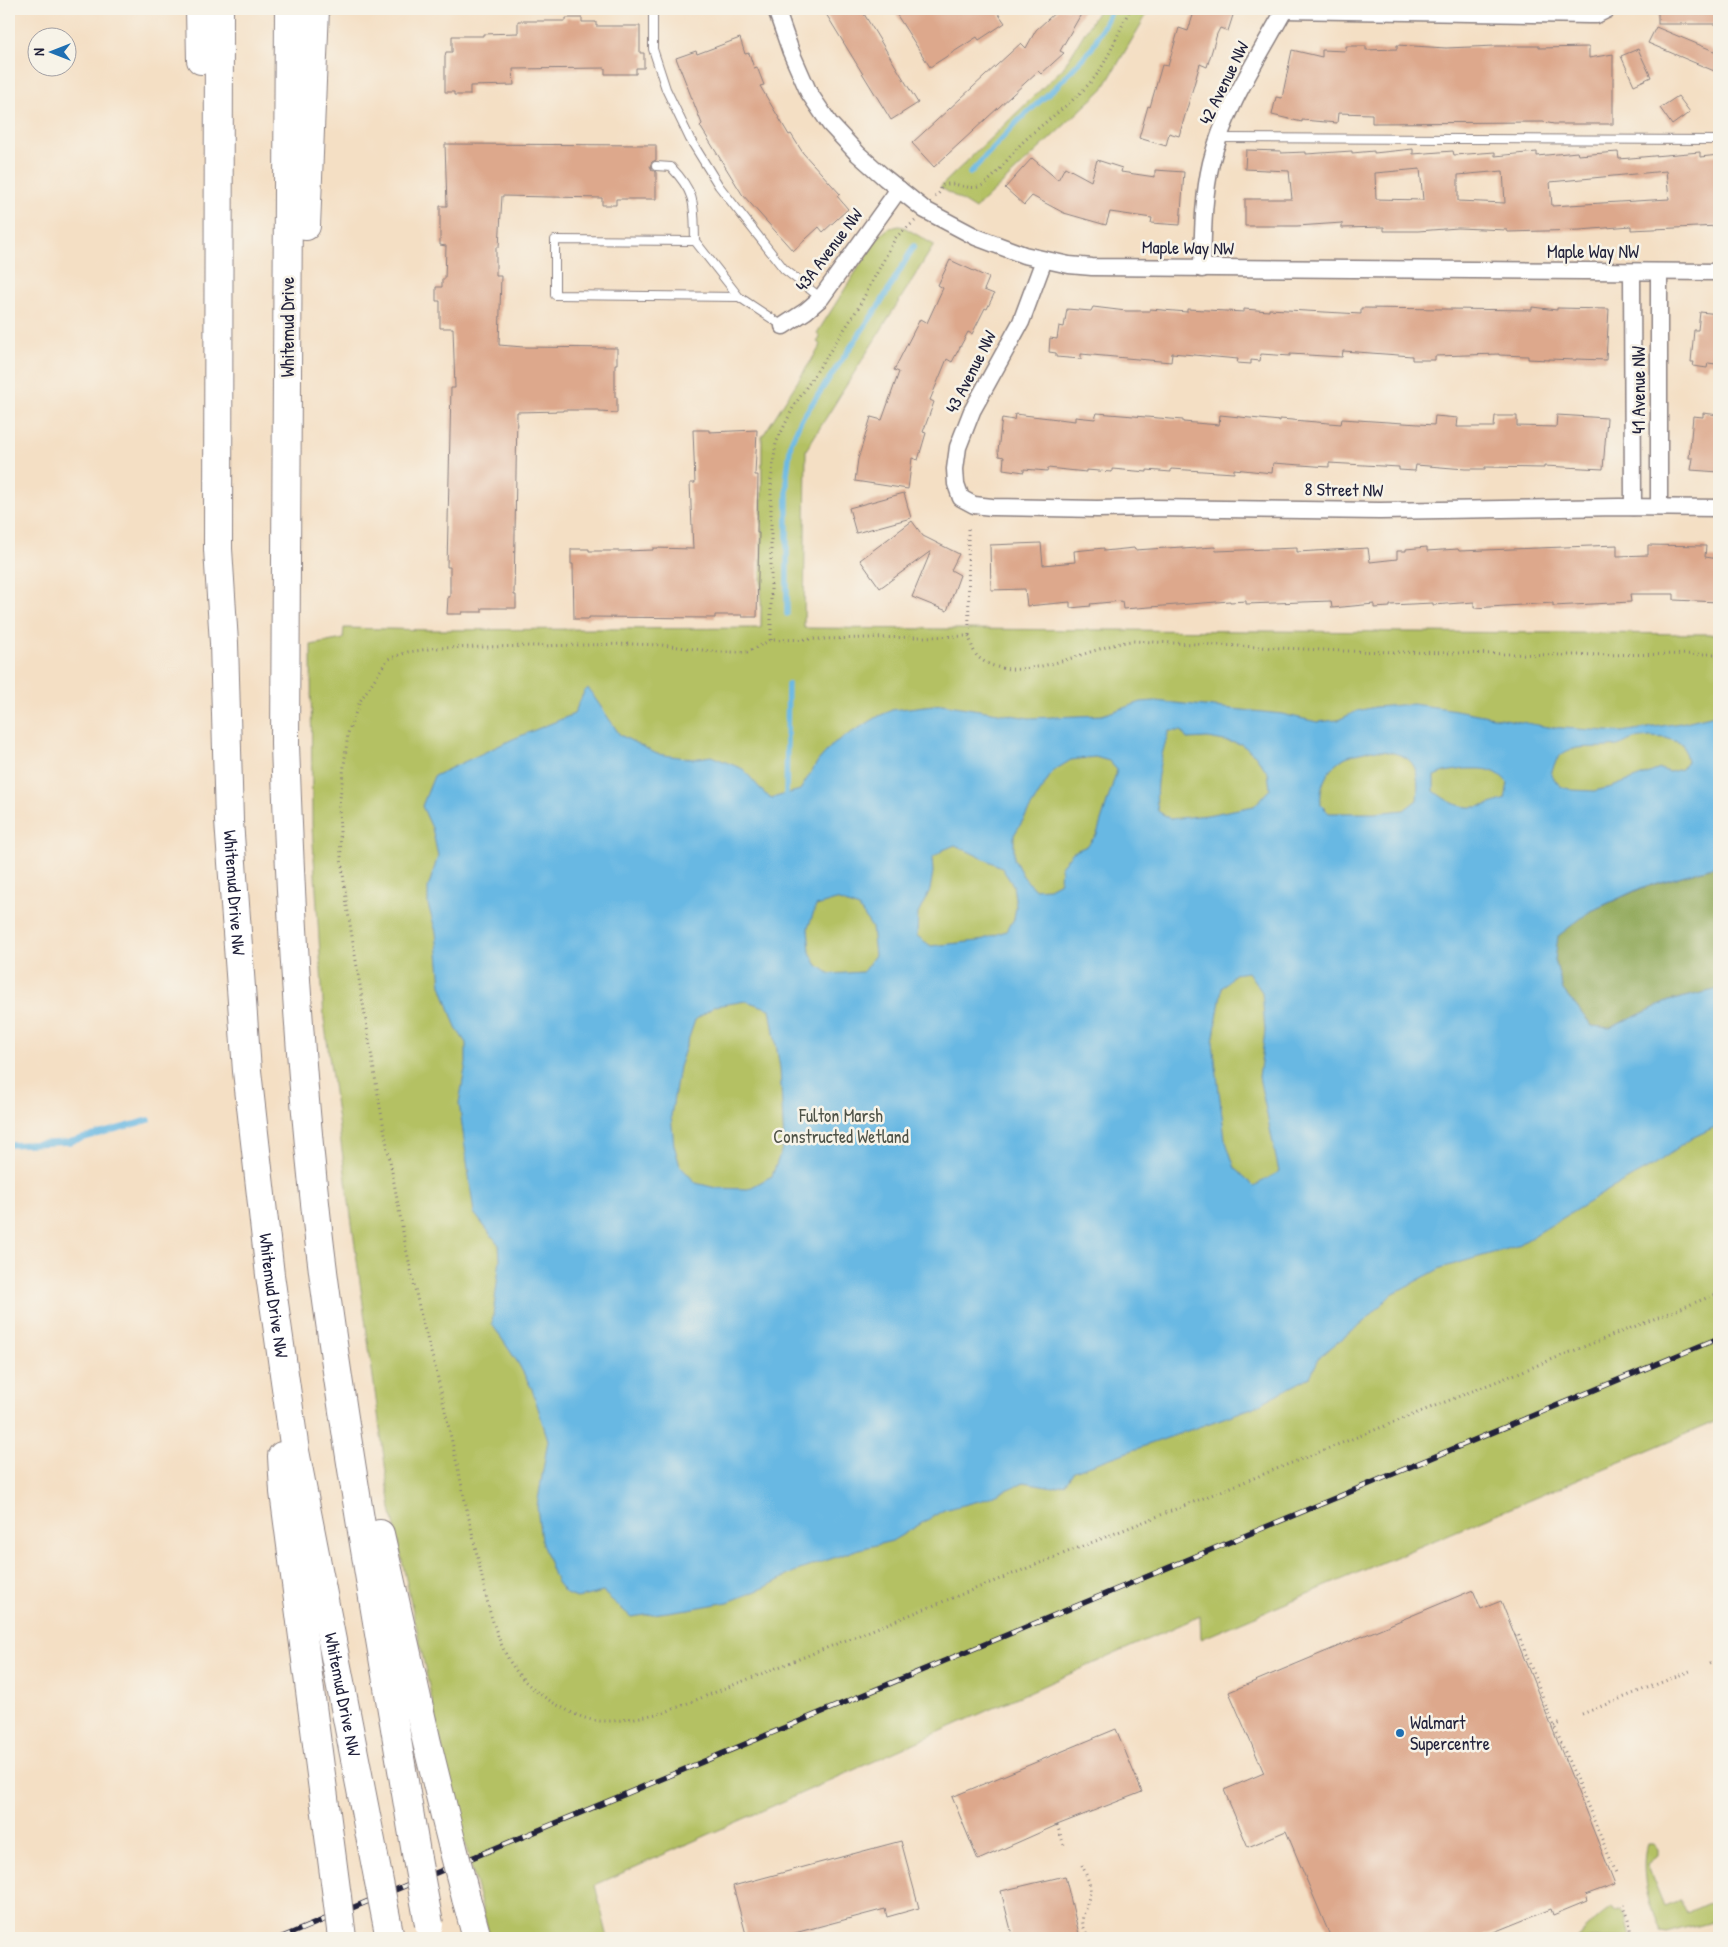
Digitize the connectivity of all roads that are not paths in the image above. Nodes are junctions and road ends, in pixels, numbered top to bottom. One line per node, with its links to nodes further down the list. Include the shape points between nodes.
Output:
1 (200, 9): 22 (highway, via 204,197)
2 (220, 9): 22 (highway)
3 (289, 9): 27 (highway, Whitemud Drive)
4 (315, 9): 27 (highway)
5 (653, 9): 20 (lane, via 653,49 666,89 690,139 720,186 778,261)
6 (776, 9): 12 (street, Maple Way NW, via 809,94 830,124 858,154)
7 (1608, 9): 8 (street, via 1596,15)
8 (1285, 10): 9 (street, 42 Avenue NW, via 1230,110)
9 (1219, 138): 10 (lane); 15 (street, 42 Avenue NW, via 1206,186)
10 (1719, 140)
11 (656, 166): 13 (lane, via 671,167 685,181 694,202)
12 (899, 189): 14 (street, Maple Way NW, via 925,210 976,237); 20 (street, 43A Avenue NW)
13 (695, 241): 19 (lane); 19 (lane, via 555,240 555,295)
14 (1044, 260): 15 (street, Maple Way NW, via 1092,267); 23 (street, 43 Avenue NW, via 1021,322 972,411 958,447 956,484 961,498)
15 (1202, 268): 17 (street, Maple Way NW)
16 (1719, 272): 18 (street, Maple Way NW)
17 (1632, 273): 18 (street, Maple Way NW); 24 (street, 41 Avenue NW)
18 (1659, 273): 25 (street, 41 Avenue NW)
19 (739, 297): 21 (lane)
20 (821, 298): 21 (street, 43A Avenue NW)
21 (783, 326)
22 (217, 368): 28 (highway, Whitemud Drive NW, via 218,549 230,821 247,1071)
23 (969, 503): 24 (street, 8 Street NW, via 992,507 1380,511)
24 (1633, 507): 25 (street, 8 Street NW)
25 (1659, 508): 26 (street, 8 Street NW)
26 (1719, 508)
27 (288, 574): 29 (highway, Whitemud Drive, via 286,762 296,985)
28 (270, 1275): 31 (highway, bridge, via 284,1492); 32 (highway, Whitemud Drive NW, bridge, via 295,1451)
29 (324, 1276): 30 (highway, bridge, via 347,1442); 33 (highway, bridge, via 416,1696)
30 (430, 1931)
31 (342, 1938)
32 (390, 1938)
33 (477, 1938)

